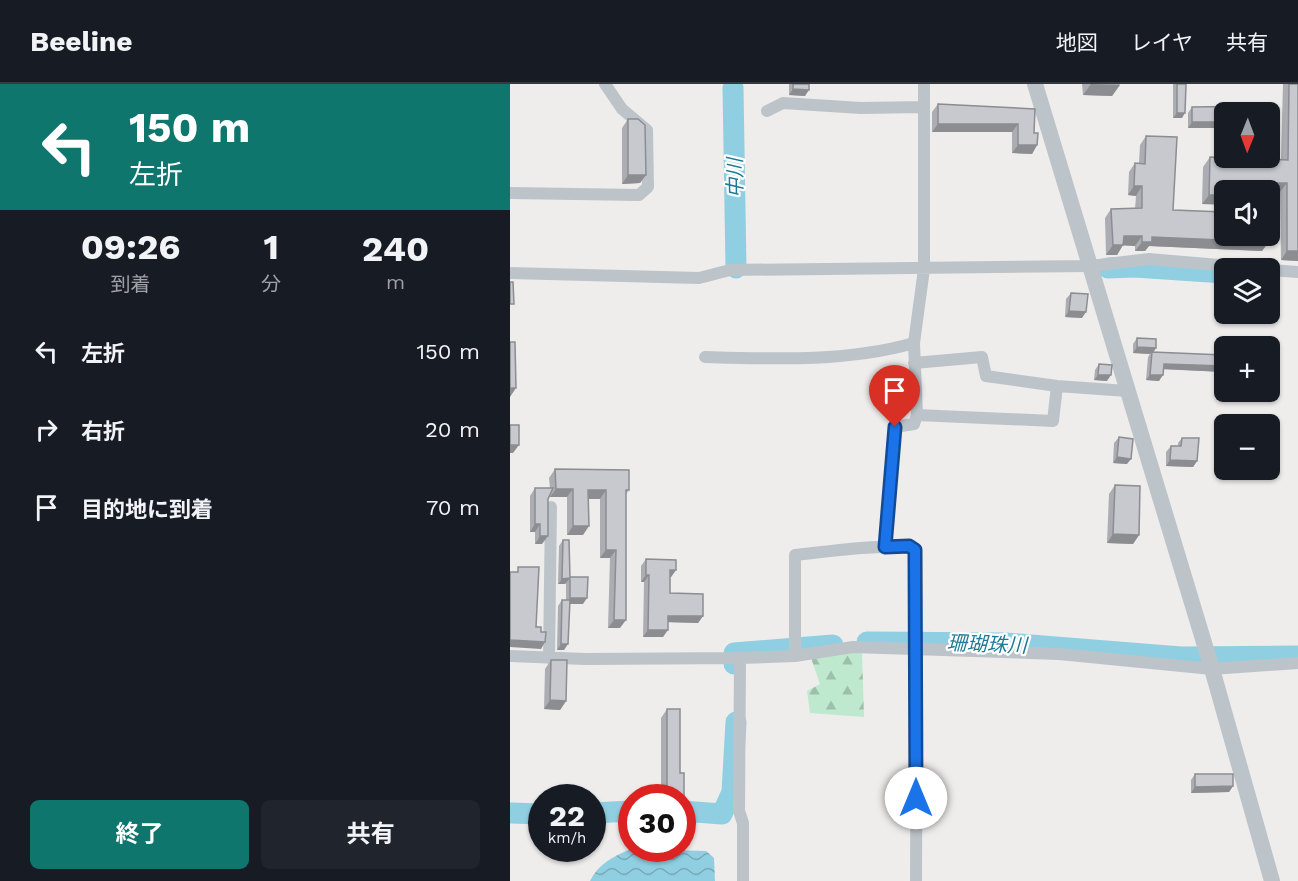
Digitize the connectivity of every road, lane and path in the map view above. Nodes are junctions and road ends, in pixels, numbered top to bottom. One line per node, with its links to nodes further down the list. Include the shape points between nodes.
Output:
1 (605, 84): 6 (street, via 622,109 647,130 648,187 639,195)
2 (924, 84): 4 (street)
3 (1035, 84): 8 (street)
4 (923, 107): 5 (street, via 783,103); 9 (street)
5 (766, 111)
6 (510, 193)
7 (1214, 265): 8 (street, via 1149,259)
8 (1090, 266): 9 (street); 17 (street)
9 (924, 269): 12 (street, via 730,270 699,278); 13 (street)
10 (1280, 271): 11 (street)
11 (1298, 272)
12 (510, 273)
13 (914, 343): 14 (street, via 886,351 816,356); 15 (street)
14 (705, 357)
15 (914, 363): 16 (street, via 982,357 986,376); 18 (street)
16 (1057, 386): 17 (street); 18 (street, via 1053,421)
17 (1127, 391): 27 (street)
18 (917, 415): 20 (street, via 914,424 895,427)
19 (551, 507): 24 (street)
20 (885, 547): 21 (street, via 909,546 915,550); 23 (street, via 795,555)
21 (916, 649): 23 (street, via 853,647); 27 (street, via 1059,654); 29 (street)
22 (510, 656): 24 (street)
23 (795, 656): 25 (street)
24 (549, 658): 25 (street)
25 (740, 658): 28 (street, via 739,811 743,823)
26 (1298, 663): 27 (street)
27 (1212, 669): 30 (street)
28 (743, 881)
29 (916, 881)
30 (1272, 881)

